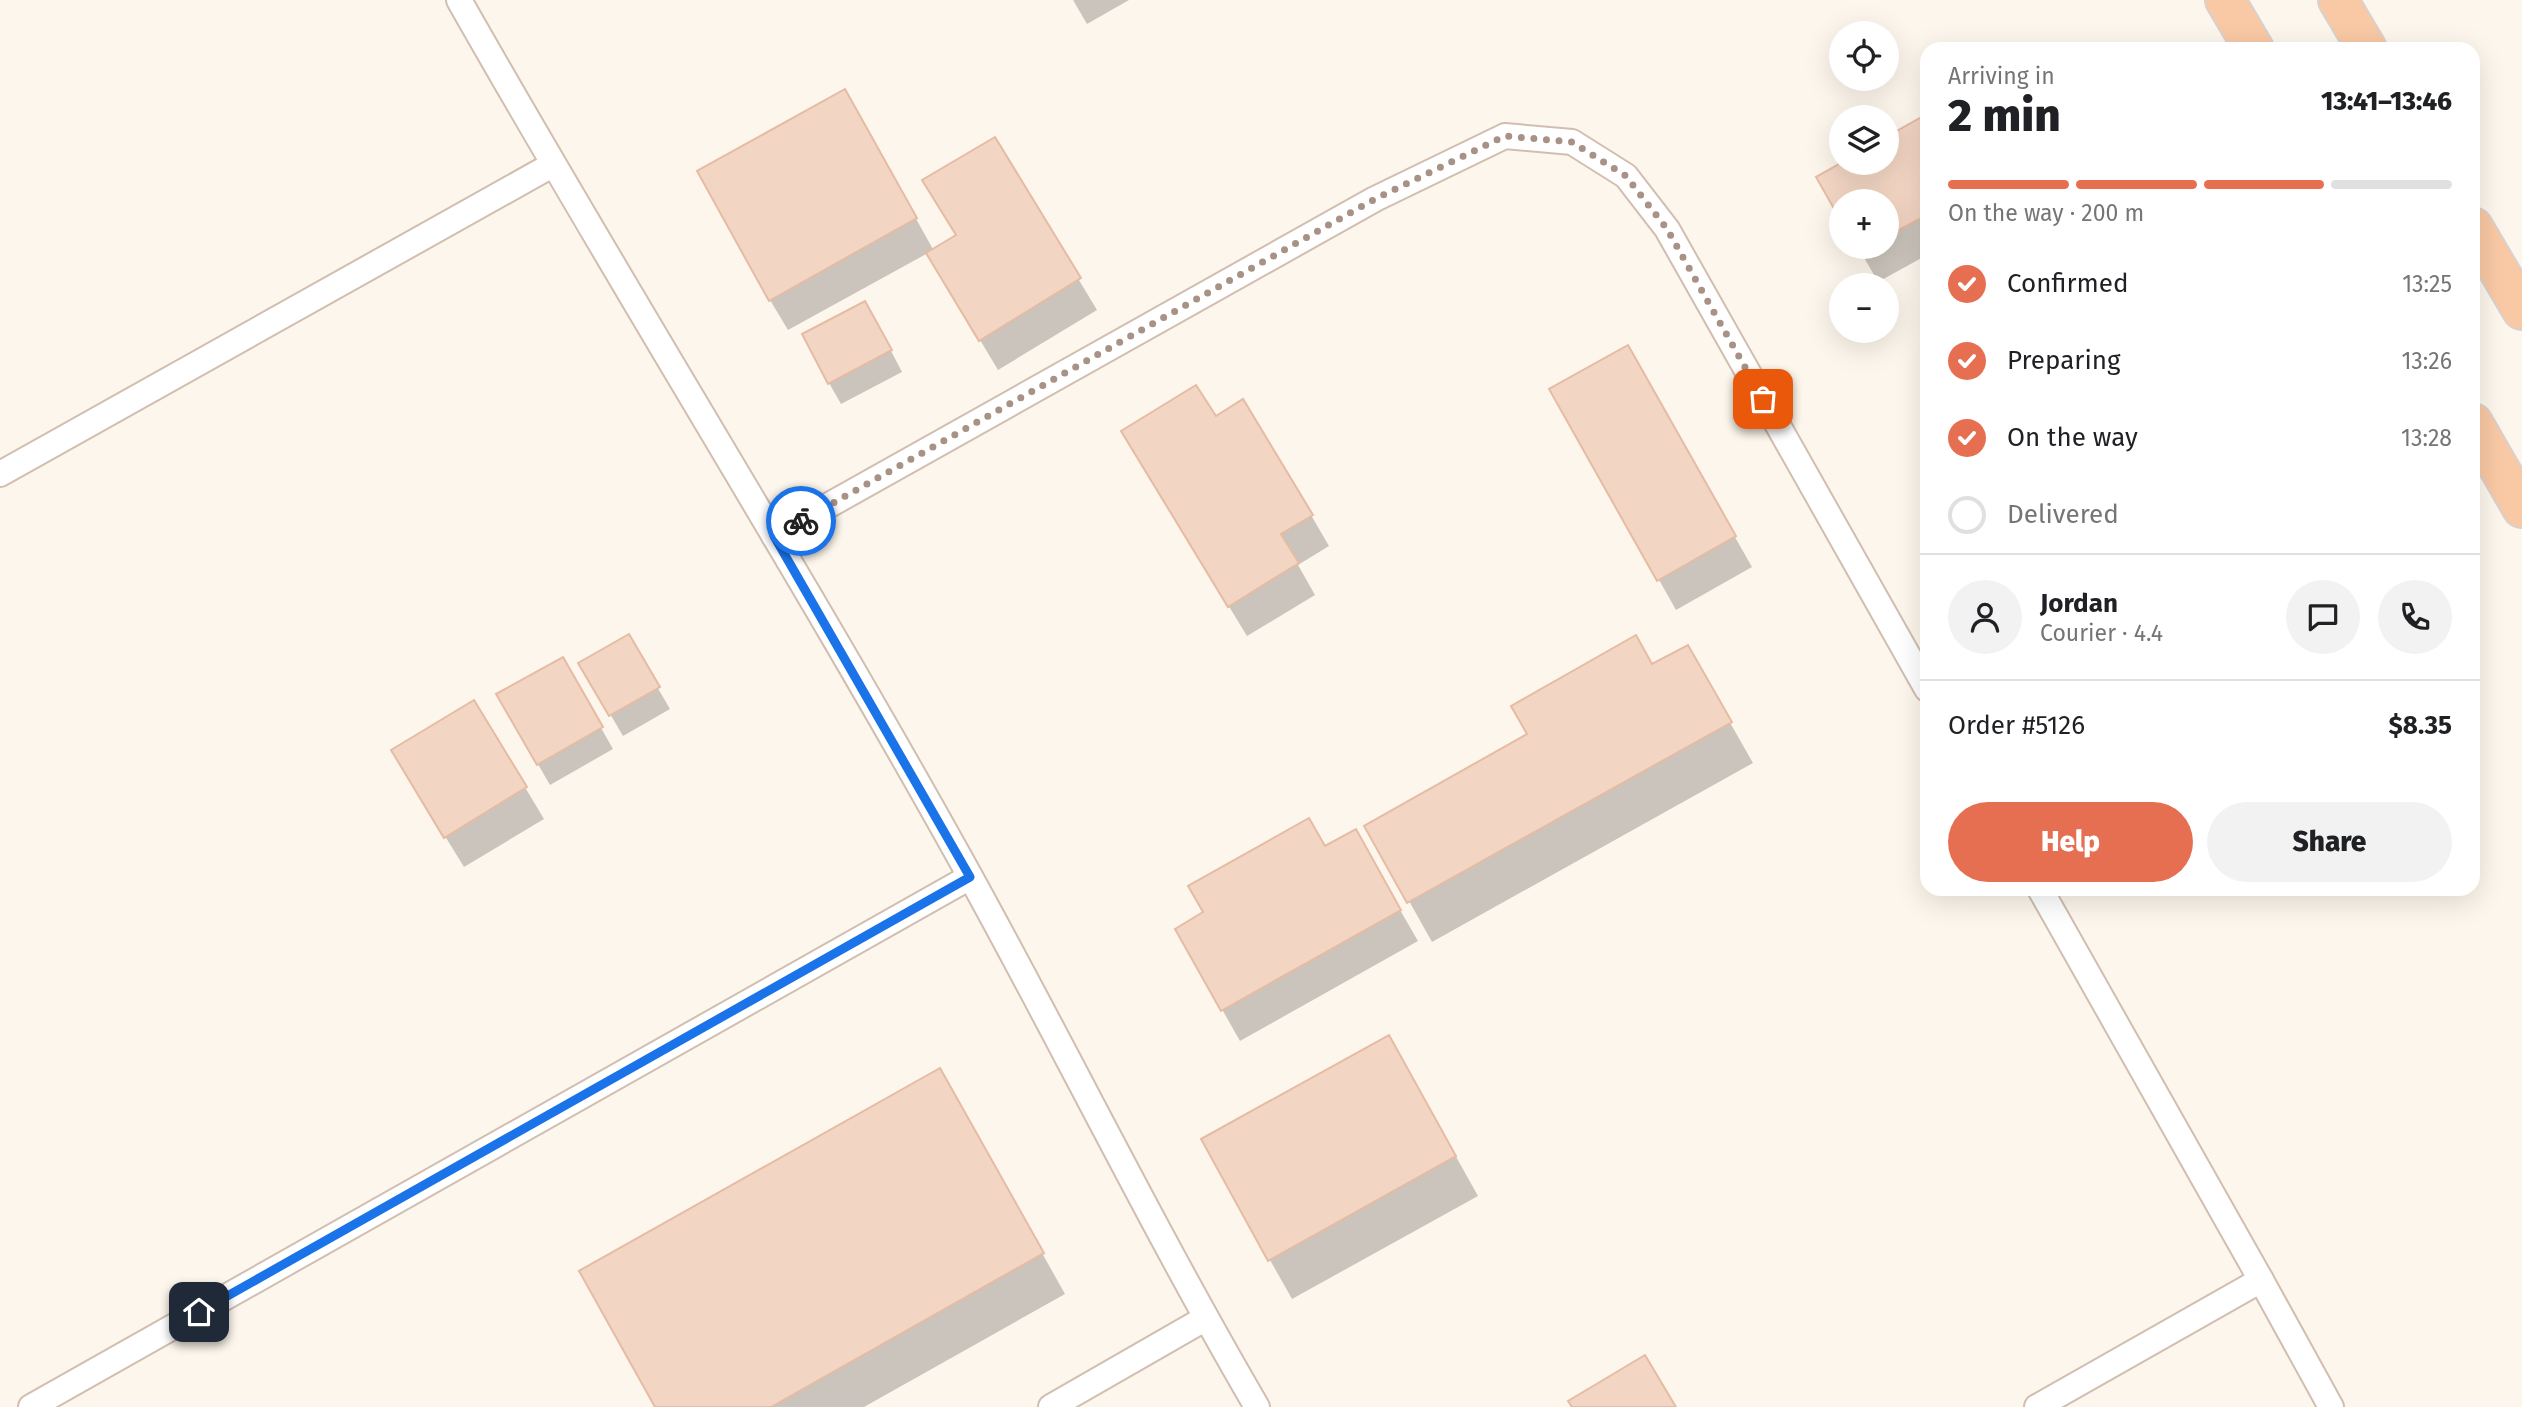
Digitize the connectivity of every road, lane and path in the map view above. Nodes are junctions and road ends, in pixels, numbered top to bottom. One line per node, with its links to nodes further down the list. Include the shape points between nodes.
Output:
1 (458, 0): 6 (lane)
2 (2225, 0): 4 (highway)
3 (2337, 0): 5 (highway)
4 (2250, 42)
5 (2363, 42)
6 (552, 165): 10 (lane); 12 (lane)
7 (2480, 239): 8 (highway)
8 (2522, 310)
9 (2480, 436): 11 (highway)
10 (0, 474)
11 (2522, 508)
12 (774, 536): 13 (lane, via 1375,199 1505,136 1572,142 1626,176 1667,229); 14 (lane)
13 (1920, 677)
14 (970, 877): 17 (lane); 18 (lane)
15 (2044, 896): 16 (lane)
16 (2261, 1280): 21 (lane); 22 (lane)
17 (1206, 1318): 19 (lane); 20 (lane)
18 (31, 1407)
19 (1051, 1407)
20 (1257, 1407)
21 (2037, 1407)
22 (2331, 1407)

